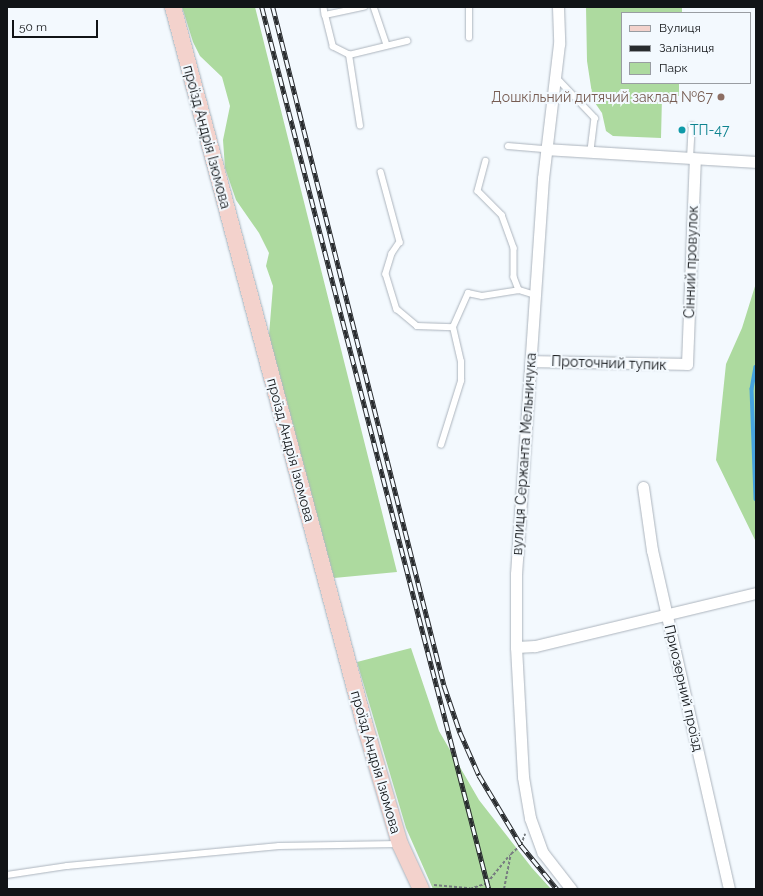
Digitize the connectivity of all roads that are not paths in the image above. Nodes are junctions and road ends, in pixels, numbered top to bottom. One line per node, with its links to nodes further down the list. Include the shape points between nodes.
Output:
1 (173, 7): 32 (street, проїзд Андрія Ізюмова, via 365,726)
2 (324, 7): 7 (lane)
3 (364, 7): 7 (lane)
4 (374, 7): 10 (lane)
5 (469, 7): 8 (lane)
6 (558, 7): 12 (street, вулиця Сержанта Мельничука, via 559,44)
7 (325, 15): 11 (lane, via 332,47)
8 (469, 38)
9 (407, 41): 10 (lane)
10 (387, 45): 11 (lane)
11 (349, 55): 13 (lane)
12 (555, 76): 16 (street, вулиця Сержанта Мельничука); 17 (lane, via 595,118)
13 (360, 126)
14 (692, 126): 18 (lane)
15 (508, 146): 16 (lane)
16 (546, 149): 17 (street); 23 (street, вулиця Сержанта Мельничука)
17 (591, 151): 18 (street)
18 (693, 159): 20 (street); 26 (street, Сінний провулок)
19 (486, 161): 22 (lane, via 478,191 502,216 514,248 514,277)
20 (756, 162)
21 (381, 172): 24 (lane, via 400,242 392,254 386,274 397,309 417,326)
22 (518, 290): 23 (lane); 24 (lane, via 482,296 468,293)
23 (535, 295): 25 (street, вулиця Сержанта Мельничука)
24 (453, 327): 27 (lane, via 461,362 461,381)
25 (531, 361): 26 (street, Проточний тупик); 31 (street, вулиця Сержанта Мельничука, via 516,574)
26 (687, 364)
27 (441, 445)
28 (642, 487): 30 (street, Приозерний проїзд, via 652,550)
29 (756, 593): 30 (street)
30 (667, 615): 31 (street, via 535,646); 36 (street, Приозерний проїзд)
31 (516, 647): 35 (street, вулиця Сержанта Мельничука, via 523,777 530,818 543,853)
32 (400, 844): 33 (lane, via 280,846 67,866); 34 (street, проїзд Андрія Ізюмова)
33 (7, 875)
34 (418, 884)
35 (571, 889)
36 (729, 889)

